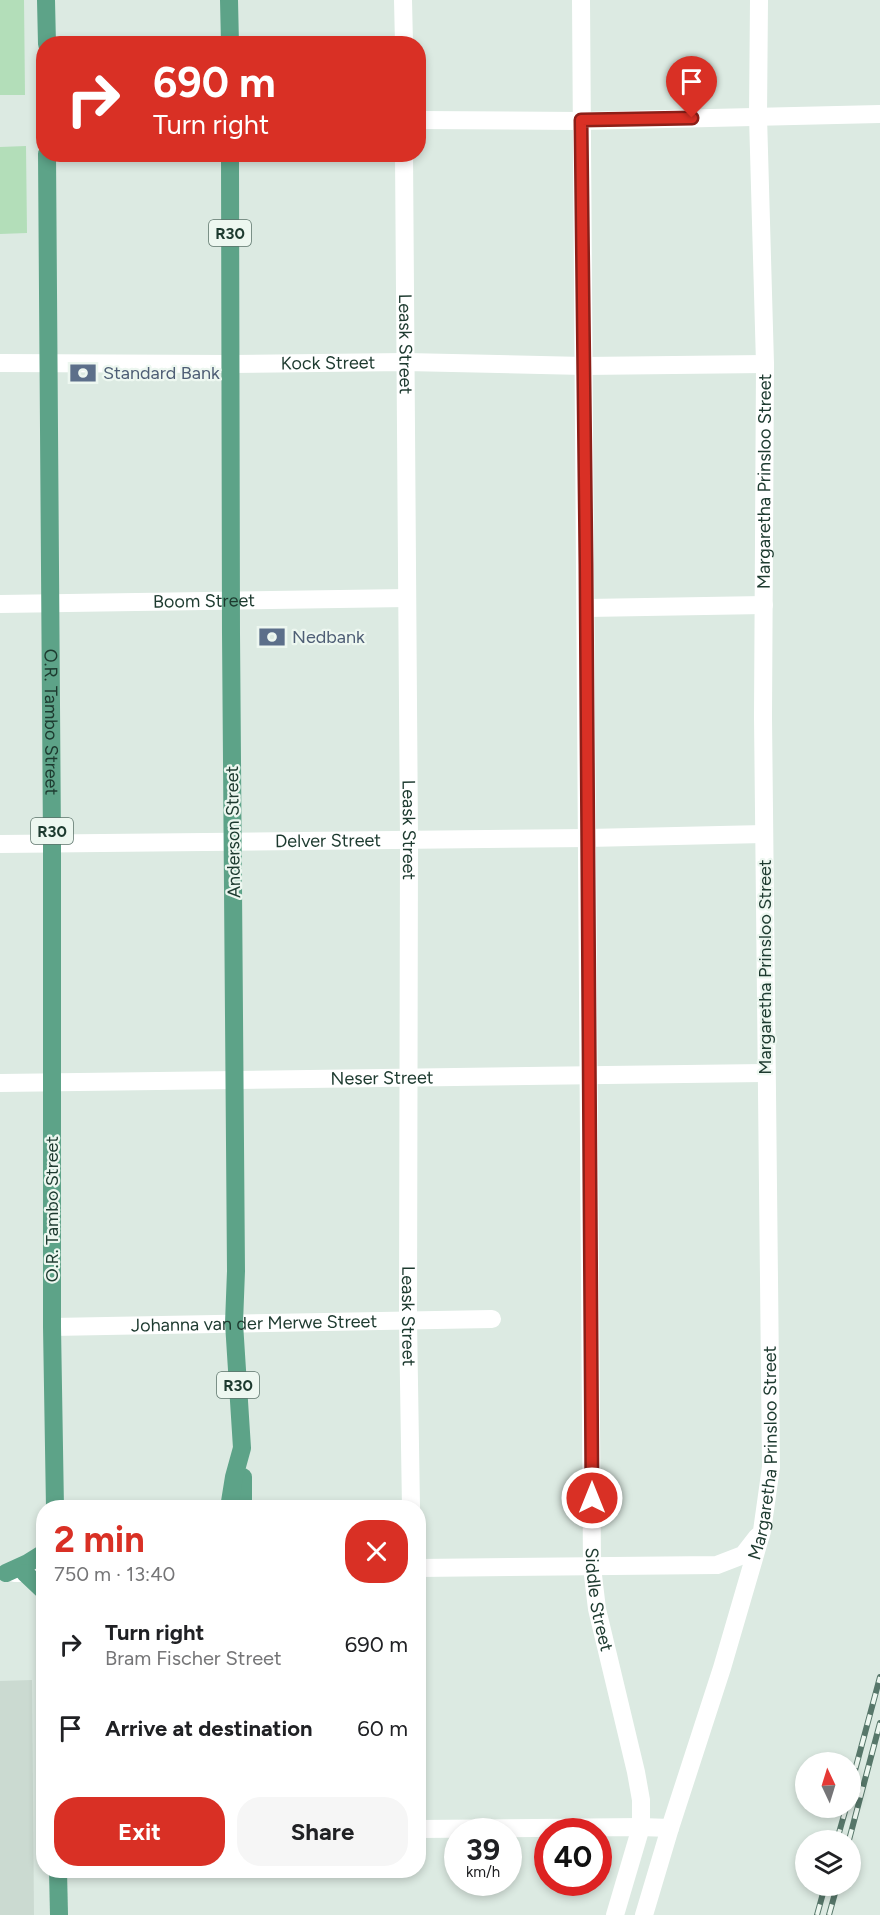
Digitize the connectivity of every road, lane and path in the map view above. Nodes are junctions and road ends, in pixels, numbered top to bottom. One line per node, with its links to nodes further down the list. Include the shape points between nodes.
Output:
1 (46, 0): 6 (main road)
2 (229, 0): 7 (main road)
3 (403, 0): 8 (street)
4 (581, 0): 12 (street, Siddle Street)
5 (759, 0): 10 (street, Margaretha Prinsloo Street)
6 (46, 36)
7 (230, 36)
8 (404, 36)
9 (880, 114): 10 (street)
10 (758, 116): 12 (street); 20 (street, Margaretha Prinsloo Street)
11 (426, 120): 12 (street)
12 (581, 120): 21 (street, Siddle Street)
13 (47, 162): 16 (main road, O.R. Tambo Street / R30)
14 (230, 162): 19 (main road, Anderson Street / R30)
15 (404, 162): 17 (street, Leask Street)
16 (47, 362): 18 (street, Kock Street); 19 (street, Kock Street); 24 (main road, O.R. Tambo Street / R30)
17 (405, 362): 19 (street, Kock Street); 21 (street, Kock Street); 22 (street, Leask Street)
18 (0, 363)
19 (230, 364): 23 (main road, Anderson Street / R30)
20 (765, 364): 21 (street, Kock Street); 26 (street, Margaretha Prinsloo Street)
21 (584, 366): 27 (street, Siddle Street)
22 (407, 598): 23 (street, Boom Street); 31 (street, Leask Street)
23 (231, 599): 24 (street, Boom Street); 30 (main road, Anderson Street / R30)
24 (50, 603): 25 (street, Boom Street); 32 (main road, O.R. Tambo Street / R30)
25 (0, 604)
26 (764, 605): 27 (street); 28 (street, Margaretha Prinsloo Street)
27 (587, 608): 29 (street, Siddle Street)
28 (764, 834): 29 (street, Delver Street); 34 (street, Margaretha Prinsloo Street)
29 (588, 838): 31 (street, Delver Street); 35 (street, Siddle Street)
30 (233, 840): 31 (street, Delver Street); 32 (street, Delver Street); 37 (main road, Anderson Street / R30)
31 (409, 840): 36 (street, Leask Street)
32 (52, 843): 33 (street, Delver Street); 38 (main road, O.R. Tambo Street / R30)
33 (0, 844)
34 (766, 1073): 35 (street, Neser Street); 47 (street, Margaretha Prinsloo Street, via 771,1467)
35 (589, 1075): 36 (street, Neser Street); 49 (street, Siddle Street)
36 (409, 1077): 37 (street, Neser Street); 41 (street, Leask Street)
37 (234, 1080): 38 (street, Neser Street); 42 (main road, Anderson Street / R30)
38 (52, 1082): 39 (street, Neser Street); 43 (main road, O.R. Tambo Street / R30)
39 (0, 1083)
40 (492, 1319): 41 (street, Johanna van der Merwe Street)
41 (408, 1320): 42 (street, Johanna van der Merwe Street); 46 (street, Leask Street)
42 (234, 1323): 43 (street, Johanna van der Merwe Street); 45 (main road, Anderson Street / R30, via 242,1448)
43 (52, 1327): 44 (main road, O.R. Tambo Street / R30)
44 (55, 1500)
45 (232, 1500)
46 (411, 1500)
47 (762, 1531): 49 (street, via 743,1555 717,1565); 56 (street, Margaretha Prinsloo Street)
48 (36, 1558): 51 (main road)
49 (592, 1567): 50 (street); 55 (street, Siddle Street, via 597,1609 636,1772)
50 (426, 1568)
51 (3, 1573): 52 (street)
52 (25, 1573): 53 (street); 54 (main road)
53 (36, 1573)
54 (36, 1583)
55 (641, 1827): 56 (street); 57 (street); 60 (street)
56 (670, 1828): 61 (street, Margaretha Prinsloo Street)
57 (426, 1829)
58 (58, 1878): 59 (main road)
59 (59, 1915)
60 (615, 1915)
61 (644, 1915)

